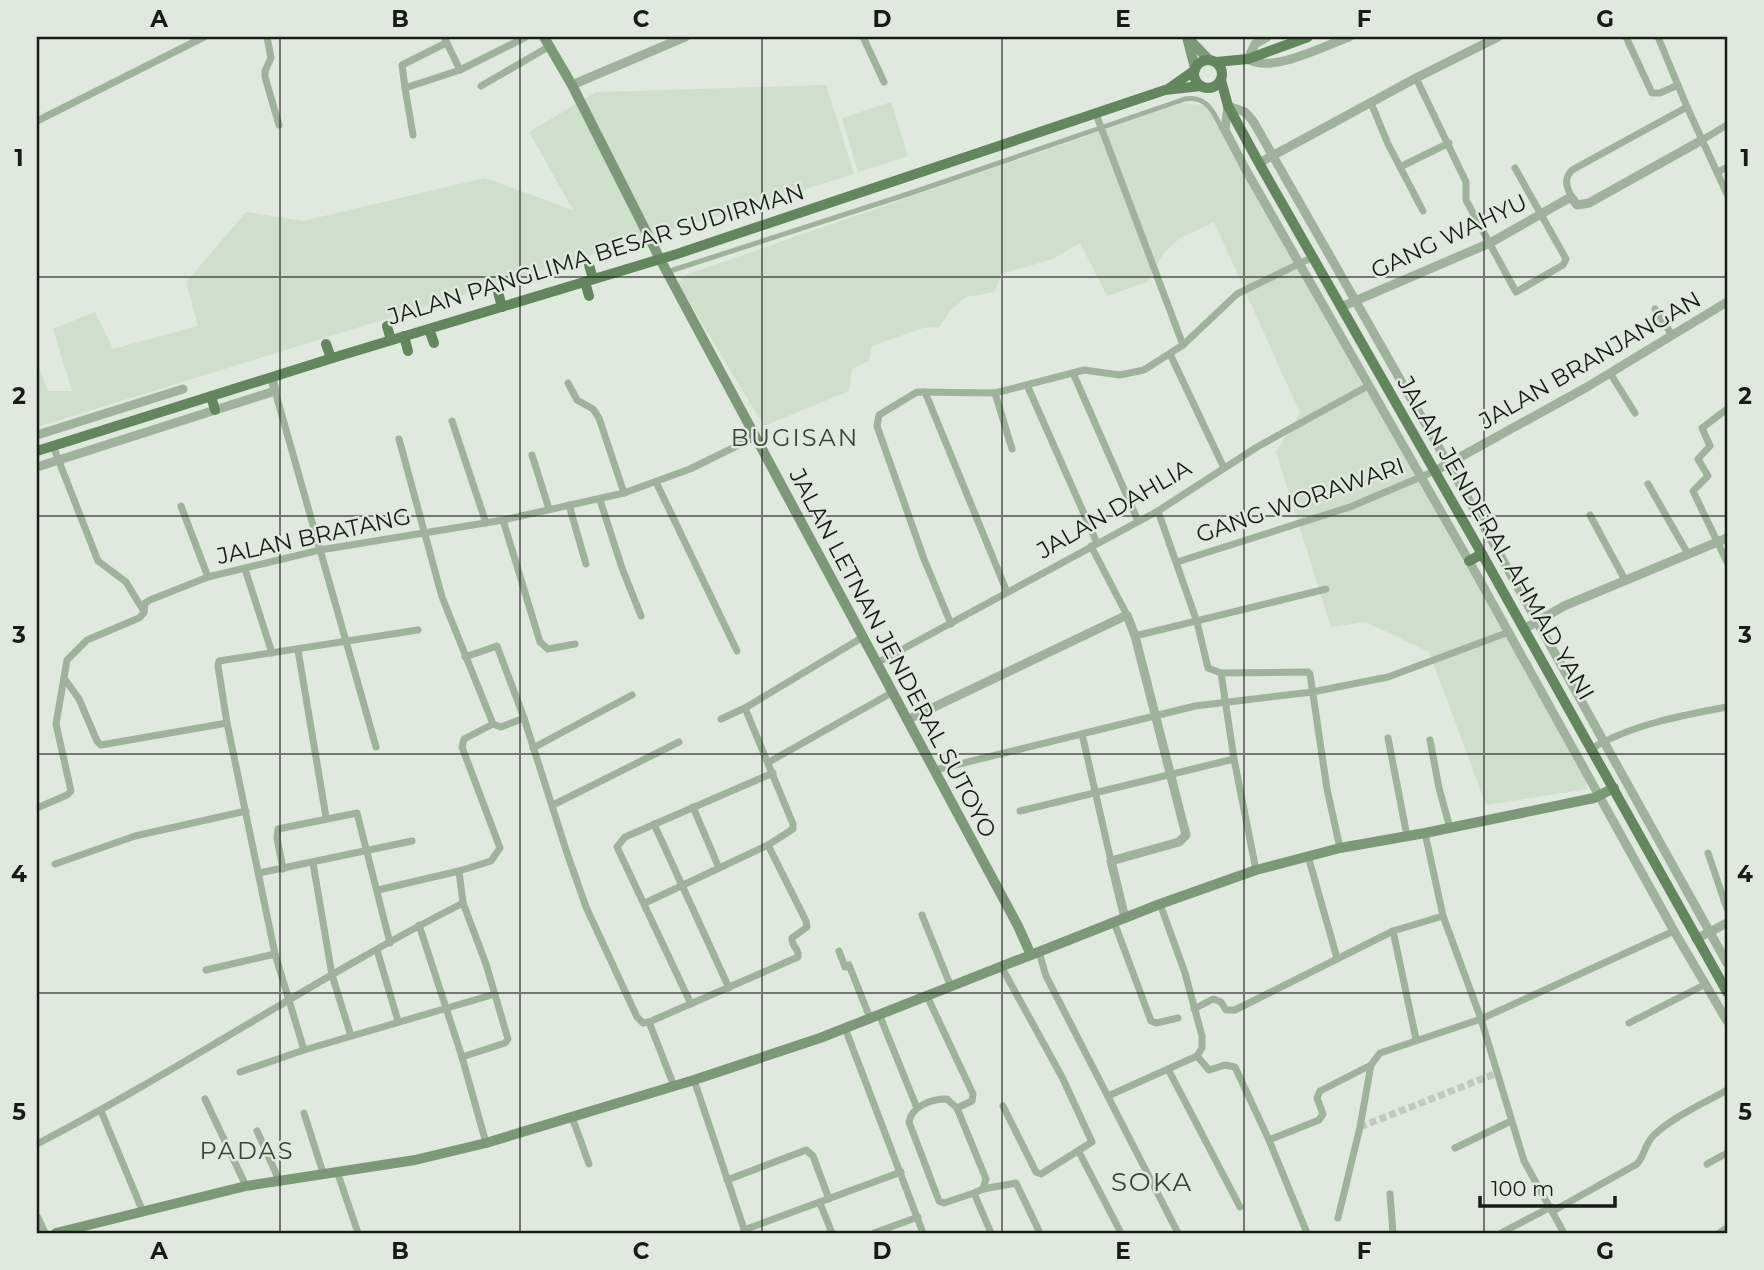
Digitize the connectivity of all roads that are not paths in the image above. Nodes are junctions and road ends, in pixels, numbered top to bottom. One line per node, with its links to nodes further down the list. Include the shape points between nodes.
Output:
1 (204, 37): 32 (street)
2 (267, 37): 33 (street, via 271,58 265,77)
3 (526, 37): 18 (street)
4 (685, 37): 22 (street)
5 (863, 37): 21 (street)
6 (1187, 37): 16 (main road); 17 (main road)
7 (1267, 37): 15 (street, via 1255,44)
8 (1349, 37): 15 (street, via 1270,65)
9 (1495, 37): 19 (street)
10 (1626, 37): 23 (street, via 1650,92)
11 (1658, 37): 23 (street)
12 (1303, 38): 15 (main road)
13 (445, 40): 18 (street); 26 (street, via 402,65)
14 (547, 42): 22 (main road, JALAN LETNAN JENDERAL SUTOYO); 24 (street)
15 (1248, 59): 16 (main road); 20 (main road)
16 (1212, 61): 17 (main road, via 1201,62); 20 (main road, via 1222,68)
17 (1195, 69): 25 (main road, via 1196,80); 27 (main road, JALAN PANGLIMA BESAR SUDIRMAN)
18 (460, 70): 26 (street)
19 (1416, 78): 28 (street); 39 (street)
20 (1222, 79): 25 (main road, via 1216,86); 29 (main road, JALAN JENDERAL AHMAD YANI)
21 (884, 82)
22 (572, 85): 52 (main road, JALAN LETNAN JENDERAL SUTOYO)
23 (1678, 85): 30 (street)
24 (481, 86)
25 (1205, 87): 27 (main road, JALAN PANGLIMA BESAR SUDIRMAN); 29 (main road, JALAN JENDERAL AHMAD YANI)
26 (405, 88): 37 (street)
27 (1165, 90): 31 (main road, JALAN PANGLIMA BESAR SUDIRMAN)
28 (1371, 103): 40 (street); 42 (street)
29 (1228, 106): 40 (street, via 1249,115); 41 (main road, JALAN JENDERAL AHMAD YANI); 53 (street, via 1227,135)
30 (1687, 107): 38 (street); 47 (street, via 1572,170 1565,182)
31 (1096, 114): 35 (street); 52 (main road, JALAN PANGLIMA BESAR SUDIRMAN)
32 (37, 121)
33 (279, 125)
34 (1727, 125): 38 (street)
35 (1101, 128): 36 (street, via 1190,98 1210,106); 55 (street); 71 (street)
36 (1222, 129)
37 (413, 135)
38 (1702, 140): 45 (street); 47 (street, via 1589,203 1577,205)
39 (1449, 144): 42 (street); 50 (street, via 1466,181 1466,200)
40 (1272, 156): 41 (street); 59 (street)
41 (1259, 163): 51 (main road, JALAN JENDERAL AHMAD YANI)
42 (1399, 167): 48 (street)
43 (1727, 167): 45 (street)
44 (1515, 168): 49 (street)
45 (1718, 172): 46 (street)
46 (1727, 194)
47 (1571, 197): 49 (street, GANG WAHYU)
48 (1423, 211)
49 (1543, 215): 50 (street, GANG WAHYU); 50 (street, via 1566,258 1563,265 1520,291 1514,290)
50 (1490, 243): 59 (street, GANG WAHYU)
51 (1313, 257): 53 (street); 62 (main road, JALAN JENDERAL AHMAD YANI)
52 (660, 259): 55 (main road, JALAN LETNAN JENDERAL SUTOYO); 56 (main road, JALAN PANGLIMA BESAR SUDIRMAN)
53 (1300, 264): 71 (street, via 1237,294); 82 (street)
54 (589, 265): 56 (main road)
55 (667, 272): 93 (main road, JALAN LETNAN JENDERAL SUTOYO)
56 (589, 281): 58 (main road); 61 (main road, JALAN PANGLIMA BESAR SUDIRMAN)
57 (498, 292): 61 (main road)
58 (589, 296)
59 (1355, 300): 62 (street, GANG WAHYU); 75 (street)
60 (1727, 303): 66 (street, JALAN BRANJANGAN)
61 (502, 307): 65 (main road, JALAN PANGLIMA BESAR SUDIRMAN)
62 (1341, 307): 79 (main road, JALAN JENDERAL AHMAD YANI)
63 (1655, 309): 66 (street)
64 (387, 326): 68 (main road)
65 (429, 328): 67 (main road, JALAN PANGLIMA BESAR SUDIRMAN); 69 (main road)
66 (1672, 335): 77 (street, JALAN BRANJANGAN)
67 (404, 336): 68 (main road, JALAN PANGLIMA BESAR SUDIRMAN); 72 (main road)
68 (391, 340): 74 (main road, JALAN PANGLIMA BESAR SUDIRMAN)
69 (433, 343)
70 (326, 344): 74 (main road)
71 (1183, 345): 73 (street)
72 (408, 351)
73 (1170, 354): 76 (street, via 1134,373); 102 (street)
74 (331, 358): 78 (main road, JALAN PANGLIMA BESAR SUDIRMAN)
75 (1394, 372): 79 (street); 100 (street)
76 (1073, 373): 81 (street); 115 (street)
77 (1610, 373): 90 (street); 100 (street, JALAN BRANJANGAN)
78 (272, 377): 84 (street); 87 (main road, JALAN PANGLIMA BESAR SUDIRMAN)
79 (1381, 379): 82 (street); 103 (main road, JALAN JENDERAL AHMAD YANI)
80 (568, 383): 107 (street, via 578,400 600,418)
81 (1027, 385): 86 (street); 120 (street)
82 (1368, 386): 102 (street, JALAN DAHLIA); 104 (street)
83 (183, 389): 92 (street)
84 (275, 391): 89 (street); 121 (street)
85 (925, 392): 86 (street); 132 (street); 138 (street, via 909,396 880,415 877,426)
86 (995, 393): 96 (street)
87 (211, 396): 89 (main road); 95 (main road, JALAN PANGLIMA BESAR SUDIRMAN)
88 (1727, 409): 119 (street, via 1702,428 1710,446 1698,459 1707,476 1693,491)
89 (215, 410): 99 (street)
90 (1635, 413)
91 (452, 421): 116 (street)
92 (37, 435)
93 (755, 437): 105 (street, JALAN BRATANG); 143 (main road, JALAN LETNAN JENDERAL SUTOYO)
94 (399, 439): 117 (street)
95 (52, 446): 97 (main road, JALAN PANGLIMA BESAR SUDIRMAN); 99 (street)
96 (1012, 449)
97 (37, 451)
98 (532, 455): 111 (street)
99 (58, 460): 101 (street); 133 (street, via 98,561 121,578)
100 (1448, 464): 103 (street, JALAN BRANJANGAN); 137 (street)
101 (37, 467)
102 (1224, 468): 112 (street, JALAN DAHLIA)
103 (1435, 471): 104 (street, GANG WORAWARI); 122 (main road, JALAN JENDERAL AHMAD YANI)
104 (1422, 478): 124 (street); 125 (street, GANG WORAWARI, via 1350,507)
105 (656, 482): 107 (street, JALAN BRATANG); 147 (street)
106 (1647, 484): 123 (street)
107 (624, 494): 108 (street, JALAN BRATANG)
108 (600, 500): 109 (street, JALAN BRATANG); 135 (street)
109 (569, 505): 111 (street, JALAN BRATANG); 127 (street)
110 (181, 506): 129 (street)
111 (549, 509): 114 (street, JALAN BRATANG)
112 (1158, 511): 115 (street, JALAN DAHLIA); 125 (street)
113 (1590, 514): 130 (street)
114 (503, 520): 116 (street, JALAN BRATANG); 145 (street, via 540,642 548,649)
115 (1138, 521): 120 (street, JALAN DAHLIA)
116 (486, 523): 117 (street, JALAN BRATANG)
117 (424, 532): 121 (street, JALAN BRATANG); 149 (street)
118 (1727, 538): 119 (street)
119 (1717, 542): 123 (street); 126 (street)
120 (1094, 545): 132 (street, JALAN DAHLIA); 134 (street)
121 (320, 550): 128 (street, JALAN BRATANG); 144 (street)
122 (1482, 554): 124 (main road); 139 (main road, JALAN JENDERAL AHMAD YANI)
123 (1688, 554): 130 (street)
124 (1469, 561): 141 (street)
125 (1177, 562): 136 (street)
126 (1727, 562)
127 (586, 564)
128 (245, 569): 129 (street, JALAN BRATANG); 148 (street)
129 (208, 578): 133 (street, JALAN BRATANG, via 150,600)
130 (1625, 580): 137 (street)
131 (1326, 589): 136 (street)
132 (1007, 592): 138 (street, JALAN DAHLIA)
133 (143, 610): 152 (street, JALAN BRATANG, via 139,618 87,640 68,660)
134 (1126, 615): 142 (street); 162 (street)
135 (641, 616)
136 (1197, 622): 142 (street); 151 (street, via 1208,668)
137 (1537, 622): 139 (street); 168 (street)
138 (951, 624): 150 (street, JALAN DAHLIA)
139 (1524, 629): 172 (main road, JALAN JENDERAL AHMAD YANI)
140 (418, 630): 144 (street)
141 (1509, 632): 154 (street, via 1388,677); 180 (street)
142 (1135, 636): 159 (street)
143 (863, 637): 150 (main road, JALAN LETNAN JENDERAL SUTOYO); 158 (street)
144 (346, 642): 146 (street); 170 (street)
145 (575, 644)
146 (298, 650): 148 (street); 186 (street)
147 (737, 651)
148 (272, 653): 163 (street, via 219,662)
149 (465, 657): 160 (street, via 498,646); 164 (street)
150 (877, 663): 153 (main road, JALAN LETNAN JENDERAL SUTOYO)
151 (1221, 674): 154 (street, via 1308,672); 156 (street)
152 (64, 678): 163 (street, via 101,745); 183 (street, JALAN BRATANG, via 56,724 71,790)
153 (893, 692): 162 (main road, JALAN LETNAN JENDERAL SUTOYO); 174 (street)
154 (1312, 692): 156 (street); 193 (street)
155 (632, 695): 171 (street)
156 (1225, 701): 159 (street); 173 (street)
157 (1727, 707): 168 (street)
158 (745, 708): 161 (street); 174 (street)
159 (1155, 716): 165 (street); 177 (street)
160 (524, 718): 164 (street, via 501,727); 171 (street)
161 (721, 719)
162 (907, 720): 175 (main road, JALAN LETNAN JENDERAL SUTOYO)
163 (227, 723): 184 (street)
164 (493, 724): 203 (street, via 462,742 500,848 491,861)
165 (1082, 734): 175 (street); 179 (street)
166 (1388, 737): 190 (street)
167 (1430, 740): 188 (street)
168 (1604, 741): 172 (street); 219 (street)
169 (679, 742): 181 (street)
170 (376, 747)
171 (533, 748): 181 (street)
172 (1591, 749): 178 (main road, JALAN JENDERAL AHMAD YANI)
173 (1234, 759): 177 (street); 202 (street)
174 (769, 762): 176 (street)
175 (935, 770): 225 (main road, JALAN LETNAN JENDERAL SUTOYO)
176 (773, 773): 182 (street); 192 (street, via 793,824 789,832)
177 (1172, 774): 179 (street); 197 (street, via 1186,830 1184,839)
178 (1614, 788): 180 (main road); 215 (main road, JALAN JENDERAL AHMAD YANI)
179 (1096, 793): 185 (street); 197 (street)
180 (1600, 795): 188 (main road); 217 (street)
181 (553, 805): 246 (street, via 586,907 637,1017)
182 (693, 807): 187 (street); 200 (street)
183 (37, 808)
184 (246, 811): 199 (street, via 135,836); 204 (street)
185 (1020, 811)
186 (326, 817): 194 (street, via 357,813); 201 (street, via 276,830)
187 (654, 824): 205 (street); 208 (street, via 625,837 617,847)
188 (1451, 828): 189 (main road)
189 (1425, 833): 190 (main road); 212 (street)
190 (1407, 836): 193 (main road)
191 (412, 841): 194 (street)
192 (768, 845): 200 (street); 233 (street, via 807,927 792,939 799,954 796,959)
193 (1340, 848): 196 (main road)
194 (366, 851): 198 (street); 206 (street)
195 (1708, 853): 210 (street)
196 (1308, 856): 202 (main road); 226 (street)
197 (1111, 861): 213 (street)
198 (313, 863): 201 (street); 230 (street)
199 (55, 864)
200 (719, 868): 205 (street)
201 (283, 869): 204 (street)
202 (1256, 870): 209 (main road)
203 (459, 872): 206 (street); 207 (street)
204 (259, 873): 224 (street)
205 (681, 886): 208 (street); 233 (street)
206 (378, 890): 221 (street)
207 (463, 904): 216 (street); 235 (street)
208 (645, 904): 238 (street)
209 (1160, 904): 213 (main road); 240 (street)
210 (1727, 909)
211 (922, 915): 232 (street)
212 (1443, 916): 218 (street); 243 (street)
213 (1119, 920): 225 (main road); 242 (street, via 1151,1021)
214 (1727, 923): 219 (street)
215 (1688, 924): 217 (street); 220 (main road, JALAN JENDERAL AHMAD YANI)
216 (419, 925): 221 (street); 239 (street)
217 (1674, 931): 231 (street); 243 (street)
218 (1393, 932): 226 (street); 250 (street)
219 (1709, 932): 220 (street); 227 (street)
220 (1696, 939): 234 (main road, JALAN JENDERAL AHMAD YANI)
221 (390, 943): 222 (street)
222 (377, 950): 230 (street); 244 (street)
223 (839, 951): 241 (street)
224 (275, 954): 229 (street); 237 (street)
225 (1035, 954): 228 (main road); 260 (street)
226 (1337, 958): 240 (street, via 1235,1010 1226,1010 1213,999)
227 (1727, 963)
228 (1002, 966): 232 (main road); 274 (street, via 1091,1136 1090,1145)
229 (206, 970)
230 (332, 975): 237 (street); 249 (street)
231 (1706, 984): 245 (street); 247 (street)
232 (951, 987): 236 (main road)
233 (729, 988): 238 (street)
234 (1727, 992)
235 (495, 993): 239 (street); 253 (street, via 507,1040)
236 (927, 996): 241 (main road); 264 (street, via 974,1094 972,1101)
237 (287, 1000): 251 (street); 265 (street)
238 (691, 1004): 246 (street)
239 (446, 1009): 244 (street); 253 (street)
240 (1194, 1009): 252 (street, via 1202,1036)
241 (875, 1016): 248 (main road); 263 (street)
242 (1178, 1018)
243 (1481, 1019): 250 (street); 268 (street)
244 (398, 1021): 249 (street)
245 (1727, 1021)
246 (649, 1023): 258 (street)
247 (1629, 1023)
248 (845, 1028): 257 (main road); 279 (street)
249 (351, 1036): 251 (street)
250 (1416, 1039): 254 (street, via 1380,1053)
251 (304, 1050): 256 (street)
252 (1197, 1056): 255 (street); 270 (street, via 1209,1070 1235,1067)
253 (462, 1057): 271 (street)
254 (1371, 1065): 270 (street, via 1320,1091 1317,1098 1323,1114 1319,1120); 294 (street)
255 (1168, 1069): 260 (street); 289 (street)
256 (240, 1072)
257 (694, 1080): 258 (main road); 282 (street)
258 (674, 1086): 267 (main road)
259 (1727, 1090): 290 (street, via 1659,1131 1647,1142 1637,1164)
260 (1108, 1096): 307 (street)
261 (205, 1098): 283 (street)
262 (1003, 1106): 274 (street, via 1036,1172 1046,1173)
263 (917, 1108): 264 (street, via 947,1099); 285 (street, via 909,1122 939,1201)
264 (957, 1108): 284 (street, via 986,1179)
265 (101, 1111): 272 (street); 291 (street)
266 (304, 1113): 280 (street)
267 (572, 1117): 271 (main road); 276 (street)
268 (1511, 1121): 273 (street); 290 (street, via 1524,1161)
269 (257, 1131): 281 (street)
270 (1269, 1140): 308 (street)
271 (486, 1143): 278 (main road, via 415,1160)
272 (37, 1144)
273 (1455, 1148)
274 (1079, 1152): 306 (street)
275 (1727, 1153): 277 (street)
276 (589, 1164)
277 (1707, 1164)
278 (337, 1171): 280 (main road); 300 (street)
279 (901, 1172): 287 (street); 292 (street)
280 (323, 1173): 281 (main road)
281 (279, 1180): 283 (main road)
282 (727, 1180): 287 (street, via 806,1150 813,1156); 297 (street)
283 (246, 1186): 291 (main road)
284 (983, 1189): 285 (street); 305 (street, via 1016,1183)
285 (974, 1193): 304 (street)
286 (1390, 1194): 309 (street)
287 (829, 1199): 288 (street)
288 (820, 1203): 297 (street); 301 (street)
289 (1240, 1207)
290 (1552, 1209): 310 (street); 311 (street)
291 (144, 1213): 296 (main road)
292 (918, 1217): 302 (street); 303 (street)
293 (37, 1218): 298 (street)
294 (1338, 1218)
295 (1727, 1229): 312 (street)
296 (82, 1230): 299 (main road)
297 (745, 1231)
298 (44, 1233)
299 (56, 1233)
300 (358, 1233)
301 (832, 1233)
302 (874, 1233)
303 (923, 1233)
304 (991, 1233)
305 (1040, 1233)
306 (1121, 1233)
307 (1178, 1233)
308 (1307, 1233)
309 (1393, 1233)
310 (1501, 1233)
311 (1564, 1233)
312 (1721, 1233)

